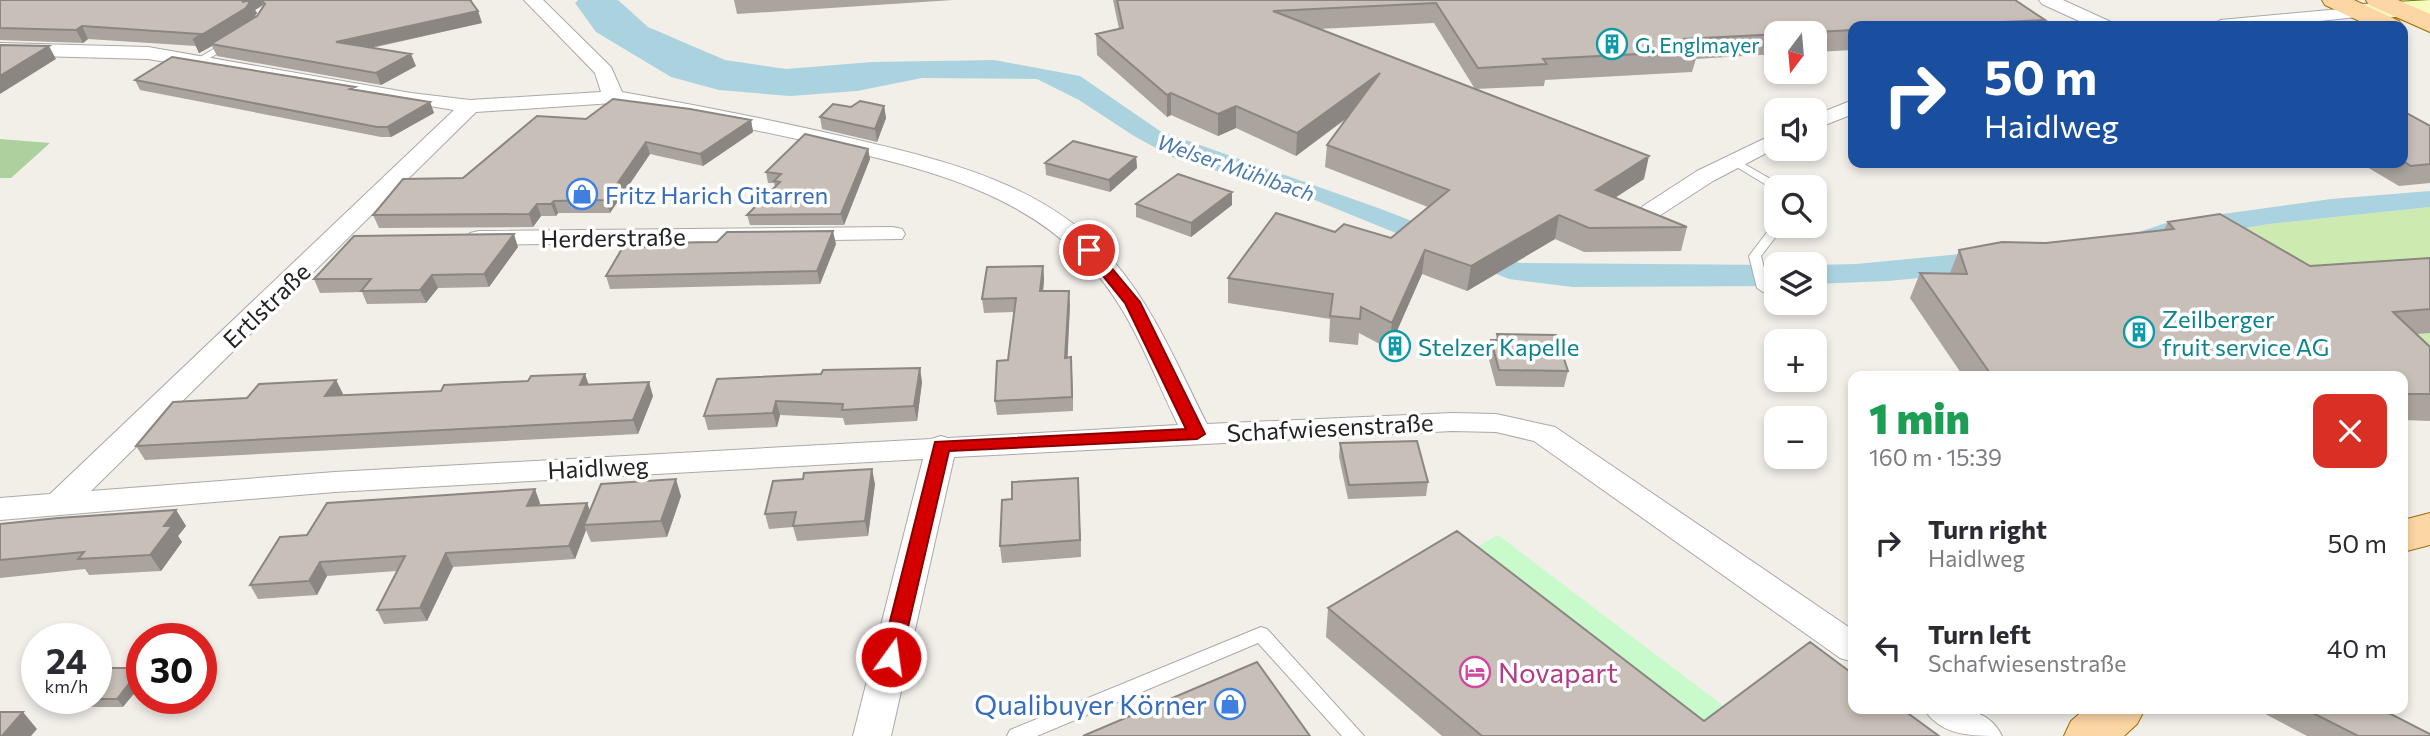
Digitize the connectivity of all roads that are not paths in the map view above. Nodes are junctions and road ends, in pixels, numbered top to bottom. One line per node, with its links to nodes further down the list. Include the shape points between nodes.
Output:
1 (533, 0): 14 (street, via 604,71)
2 (2048, 0): 6 (street)
3 (2334, 0): 5 (main road)
4 (2430, 7): 5 (street)
5 (2387, 13): 7 (street); 8 (main road)
6 (2093, 21)
7 (2284, 21)
8 (2430, 24)
9 (2408, 29): 11 (main road)
10 (239, 37): 13 (lane)
11 (2430, 45)
12 (0, 49): 13 (street, Schafwiesenstraße, via 148,53)
13 (200, 60): 15 (street, Schafwiesenstraße)
14 (614, 97): 15 (street, Schafwiesenstraße); 28 (street, Schafwiesenstraße, via 753,122 912,159 986,183 1030,205 1073,234 1132,302)
15 (470, 106): 25 (street, Ertlstraße)
16 (1848, 108): 17 (street)
17 (1827, 118)
18 (1764, 146): 19 (street)
19 (1734, 161): 20 (lane); 21 (street)
20 (1764, 179)
21 (1651, 211)
22 (893, 234): 23 (street, Herderstraße)
23 (453, 238)
24 (1769, 238): 27 (lane, via 1755,256)
25 (334, 239): 26 (street); 30 (street, Ertlstraße)
26 (360, 239)
27 (1763, 288)
28 (1197, 434): 29 (street, Haidlweg); 34 (street, Schafwiesenstraße, via 1452,422 1496,423 1544,434)
29 (942, 446): 30 (street, Haidlweg); 37 (street)
30 (61, 502): 31 (street, Haidlweg)
31 (0, 509)
32 (2430, 529): 33 (main road)
33 (2408, 535)
34 (1848, 645)
35 (1950, 714): 40 (street)
36 (2114, 714): 41 (main road)
37 (872, 736)
38 (1017, 736): 39 (lane, via 1261,634)
39 (1354, 736)
40 (1983, 736)
41 (2090, 736)

